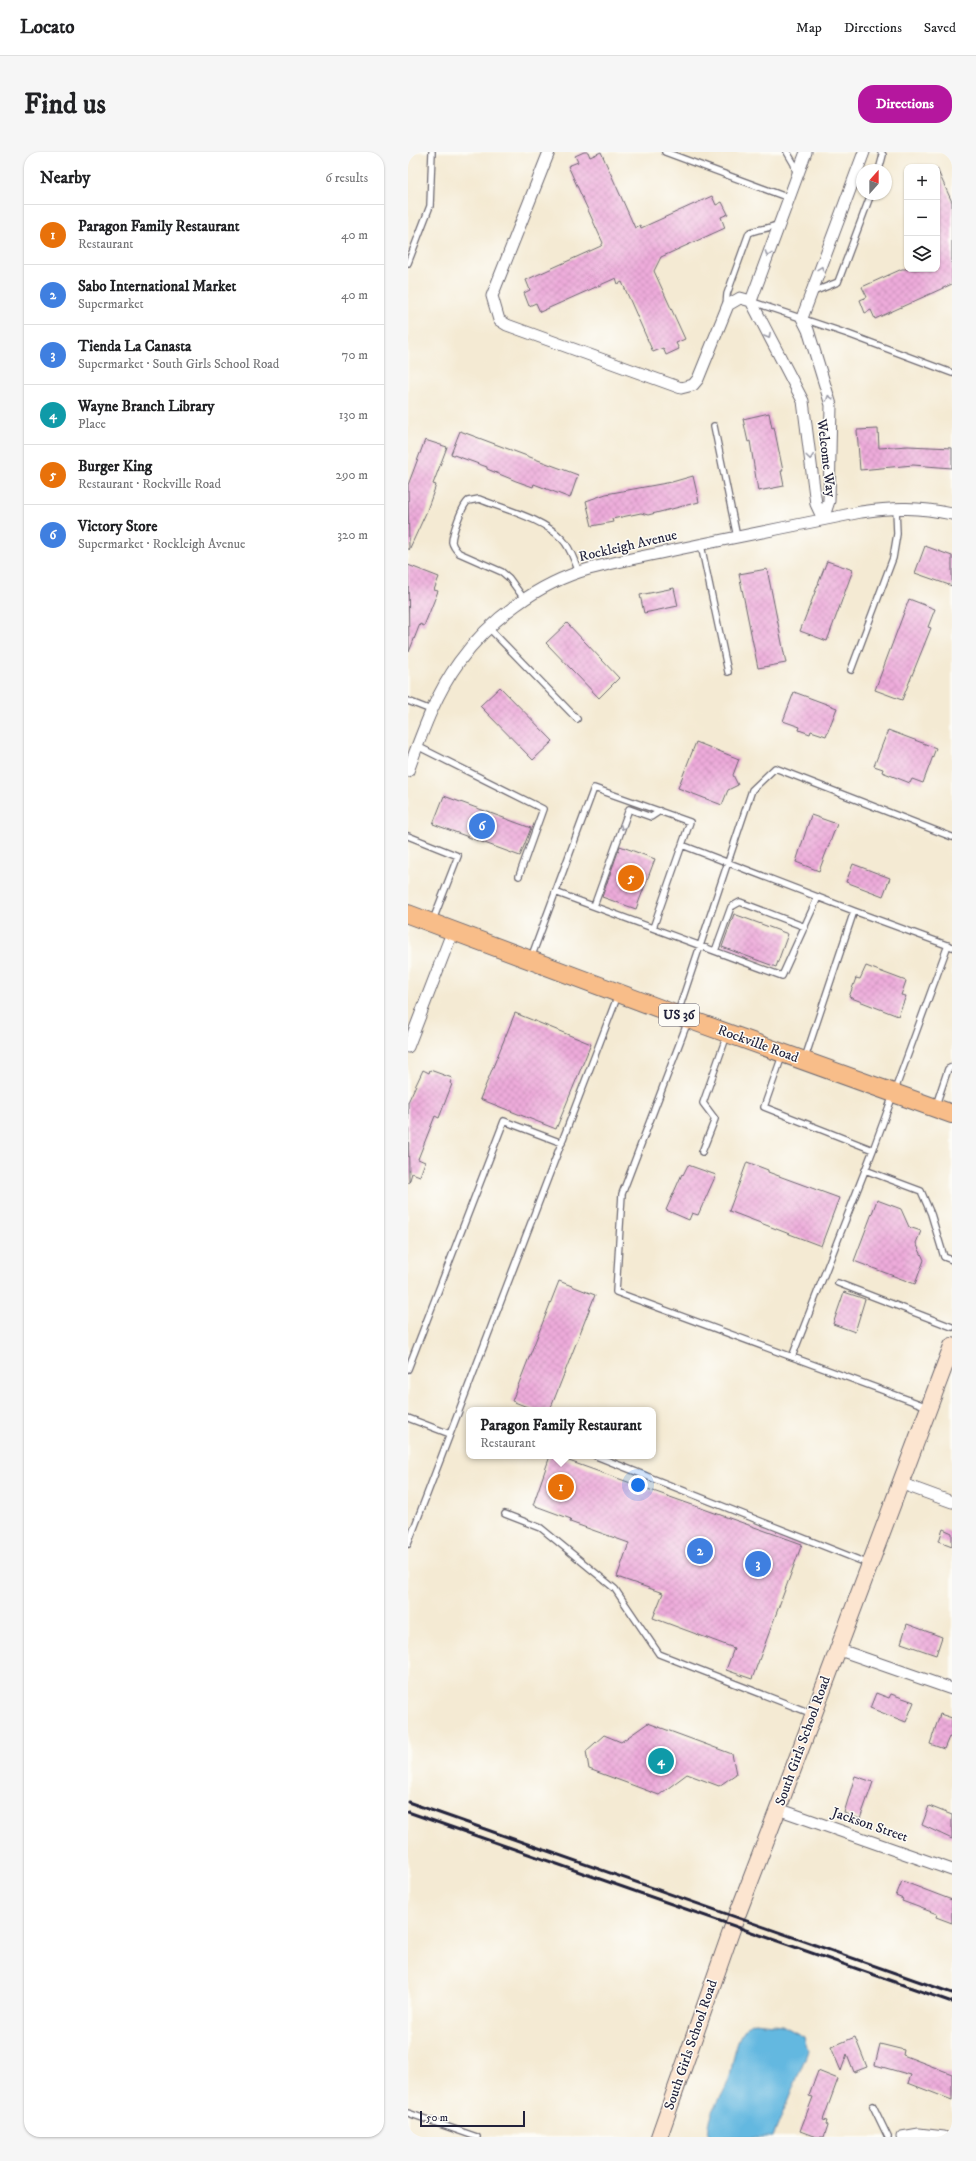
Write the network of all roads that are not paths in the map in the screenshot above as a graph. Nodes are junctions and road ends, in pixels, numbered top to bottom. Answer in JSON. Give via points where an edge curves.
{"nodes":[{"id":1,"x":432,"y":152,"type":"edge"},
{"id":2,"x":548,"y":152,"type":"edge"},
{"id":3,"x":666,"y":152,"type":"edge"},
{"id":4,"x":787,"y":152,"type":"edge"},
{"id":5,"x":806,"y":152,"type":"edge"},
{"id":6,"x":864,"y":152,"type":"edge"},
{"id":7,"x":881,"y":152,"type":"edge"},
{"id":8,"x":881,"y":164,"type":"edge"},
{"id":9,"x":797,"y":176,"type":"junction"},
{"id":10,"x":789,"y":198,"type":"junction"},
{"id":11,"x":869,"y":200,"type":"edge"},
{"id":12,"x":780,"y":223,"type":"junction"},
{"id":13,"x":408,"y":263,"type":"edge"},
{"id":14,"x":812,"y":294,"type":"junction"},
{"id":15,"x":751,"y":301,"type":"junction"},
{"id":16,"x":726,"y":307,"type":"junction"},
{"id":17,"x":802,"y":318,"type":"junction"},
{"id":18,"x":952,"y":373,"type":"edge"},
{"id":19,"x":714,"y":426,"type":"dead end"},
{"id":20,"x":896,"y":507,"type":"junction"},
{"id":21,"x":952,"y":514,"type":"edge"},
{"id":22,"x":823,"y":519,"type":"junction"},
{"id":23,"x":737,"y":537,"type":"junction"},
{"id":24,"x":701,"y":545,"type":"junction"},
{"id":25,"x":579,"y":572,"type":"junction"},
{"id":26,"x":525,"y":600,"type":"junction"},
{"id":27,"x":489,"y":628,"type":"junction"},
{"id":28,"x":850,"y":670,"type":"dead end"},
{"id":29,"x":728,"y":672,"type":"dead end"},
{"id":30,"x":408,"y":701,"type":"edge"},
{"id":31,"x":431,"y":710,"type":"junction"},
{"id":32,"x":577,"y":719,"type":"dead end"},
{"id":33,"x":417,"y":746,"type":"junction"},
{"id":34,"x":408,"y":771,"type":"edge"},
{"id":35,"x":660,"y":811,"type":"junction"},
{"id":36,"x":408,"y":836,"type":"edge"},
{"id":37,"x":952,"y":837,"type":"edge"},
{"id":38,"x":682,"y":845,"type":"junction"},
{"id":39,"x":727,"y":862,"type":"junction"},
{"id":40,"x":518,"y":876,"type":"dead end"},
{"id":41,"x":555,"y":892,"type":"junction"},
{"id":42,"x":818,"y":897,"type":"junction"},
{"id":43,"x":594,"y":906,"type":"junction"},
{"id":44,"x":854,"y":911,"type":"junction"},
{"id":45,"x":408,"y":914,"type":"edge"},
{"id":46,"x":432,"y":923,"type":"junction"},
{"id":47,"x":804,"y":927,"type":"junction"},
{"id":48,"x":653,"y":928,"type":"junction"},
{"id":49,"x":453,"y":930,"type":"junction"},
{"id":50,"x":700,"y":945,"type":"junction"},
{"id":51,"x":950,"y":946,"type":"edge"},
{"id":52,"x":714,"y":951,"type":"junction"},
{"id":53,"x":530,"y":960,"type":"junction"},
{"id":54,"x":619,"y":993,"type":"junction"},
{"id":55,"x":683,"y":1017,"type":"junction"},
{"id":56,"x":727,"y":1033,"type":"junction"},
{"id":57,"x":408,"y":1047,"type":"edge"},
{"id":58,"x":783,"y":1053,"type":"junction"},
{"id":59,"x":804,"y":1060,"type":"junction"},
{"id":60,"x":952,"y":1067,"type":"edge"},
{"id":61,"x":895,"y":1094,"type":"junction"},
{"id":62,"x":935,"y":1108,"type":"junction"},
{"id":63,"x":952,"y":1114,"type":"edge"},
{"id":64,"x":562,"y":1143,"type":"junction"},
{"id":65,"x":873,"y":1150,"type":"junction"},
{"id":66,"x":702,"y":1152,"type":"dead end"},
{"id":67,"x":865,"y":1170,"type":"junction"},
{"id":68,"x":952,"y":1260,"type":"edge"},
{"id":69,"x":838,"y":1283,"type":"dead end"},
{"id":70,"x":952,"y":1327,"type":"edge"},
{"id":71,"x":952,"y":1346,"type":"edge"},
{"id":72,"x":792,"y":1357,"type":"junction"},
{"id":73,"x":408,"y":1369,"type":"edge"},
{"id":74,"x":930,"y":1408,"type":"junction"},
{"id":75,"x":408,"y":1418,"type":"edge"},
{"id":76,"x":450,"y":1434,"type":"junction"},
{"id":77,"x":604,"y":1459,"type":"edge"},
{"id":78,"x":900,"y":1483,"type":"junction"},
{"id":79,"x":952,"y":1502,"type":"edge"},
{"id":80,"x":505,"y":1514,"type":"dead end"},
{"id":81,"x":408,"y":1544,"type":"edge"},
{"id":82,"x":870,"y":1564,"type":"junction"},
{"id":83,"x":837,"y":1649,"type":"junction"},
{"id":84,"x":952,"y":1689,"type":"edge"},
{"id":85,"x":813,"y":1714,"type":"junction"},
{"id":86,"x":778,"y":1809,"type":"junction"},
{"id":87,"x":952,"y":1870,"type":"edge"},
{"id":88,"x":873,"y":2106,"type":"dead end"},
{"id":89,"x":408,"y":2113,"type":"edge"},
{"id":90,"x":477,"y":2137,"type":"edge"},
{"id":91,"x":659,"y":2137,"type":"edge"},
{"id":92,"x":888,"y":2137,"type":"edge"},
{"id":93,"x":902,"y":2137,"type":"edge"},
{"id":94,"x":944,"y":2137,"type":"edge"}],
"edges":[{"from":1,"to":13,"type":"lane","via":[[430,206]]},
{"from":2,"to":16,"type":"street","via":[[492,296],[496,316],[507,325],[677,387],[690,386],[700,375]]},
{"from":3,"to":10,"type":"lane"},
{"from":4,"to":9,"type":"lane"},
{"from":5,"to":9,"type":"street"},
{"from":14,"to":6,"type":"street","one_way":true},
{"from":7,"to":8,"type":"lane","via":[[883,155]]},
{"from":9,"to":10,"type":"street"},
{"from":10,"to":12,"type":"street"},
{"from":11,"to":14,"type":"lane","via":[[838,282]]},
{"from":12,"to":15,"type":"street","one_way":true},
{"from":12,"to":16,"type":"lane","via":[[749,233],[727,294]]},
{"from":14,"to":17,"type":"street"},
{"from":15,"to":16,"type":"street","via":[[740,298],[730,302]]},
{"from":15,"to":17,"type":"lane"},
{"from":15,"to":22,"type":"street","name":"Welcome Way","one_way":true,"via":[[803,401],[816,504]]},
{"from":17,"to":18,"type":"lane"},
{"from":22,"to":17,"type":"street","name":"Welcome Way","one_way":true,"via":[[829,502],[831,405]]},
{"from":19,"to":23,"type":"lane"},
{"from":20,"to":21,"type":"street","name":"Rockleigh Avenue"},
{"from":20,"to":22,"type":"street","name":"Rockleigh Avenue"},
{"from":20,"to":28,"type":"lane","via":[[897,534],[894,553]]},
{"from":22,"to":23,"type":"street","name":"Rockleigh Avenue"},
{"from":23,"to":24,"type":"street","name":"Rockleigh Avenue"},
{"from":24,"to":25,"type":"street","name":"Rockleigh Avenue"},
{"from":24,"to":29,"type":"lane"},
{"from":25,"to":26,"type":"street","name":"Rockleigh Avenue","via":[[559,580]]},
{"from":25,"to":26,"type":"lane","via":[[563,540],[546,526],[479,499],[468,501],[453,536],[455,550],[502,572]]},
{"from":26,"to":27,"type":"street","name":"Rockleigh Avenue"},
{"from":27,"to":31,"type":"street","name":"Rockleigh Avenue","via":[[459,662]]},
{"from":27,"to":32,"type":"lane"},
{"from":30,"to":31,"type":"lane"},
{"from":31,"to":33,"type":"street","name":"Rockleigh Avenue"},
{"from":33,"to":34,"type":"street","name":"Rockleigh Avenue"},
{"from":33,"to":40,"type":"lane","via":[[543,809]]},
{"from":35,"to":38,"type":"lane","via":[[690,822]]},
{"from":35,"to":41,"type":"lane","via":[[594,788]]},
{"from":35,"to":43,"type":"lane","one_way":true,"via":[[652,817],[629,809]]},
{"from":36,"to":46,"type":"lane","via":[[458,856]]},
{"from":37,"to":39,"type":"lane","via":[[775,768],[752,790]]},
{"from":38,"to":39,"type":"lane"},
{"from":38,"to":48,"type":"lane"},
{"from":39,"to":42,"type":"lane"},
{"from":39,"to":50,"type":"lane"},
{"from":41,"to":43,"type":"lane"},
{"from":41,"to":53,"type":"lane"},
{"from":42,"to":44,"type":"lane"},
{"from":42,"to":47,"type":"lane"},
{"from":43,"to":48,"type":"lane"},
{"from":44,"to":51,"type":"lane"},
{"from":44,"to":59,"type":"lane"},
{"from":45,"to":46,"type":"main road","name":"Rockville Road","number":"US 36"},
{"from":46,"to":49,"type":"main road","name":"Rockville Road","number":"US 36"},
{"from":47,"to":52,"type":"lane","via":[[782,976]]},
{"from":47,"to":52,"type":"lane","via":[[740,902],[731,907]]},
{"from":48,"to":50,"type":"lane"},
{"from":49,"to":53,"type":"main road","name":"Rockville Road","number":"US 36"},
{"from":49,"to":57,"type":"street"},
{"from":50,"to":52,"type":"lane"},
{"from":50,"to":55,"type":"lane"},
{"from":51,"to":61,"type":"lane"},
{"from":53,"to":54,"type":"main road","name":"Rockville Road","number":"US 36"},
{"from":54,"to":55,"type":"main road","name":"Rockville Road","number":"US 36"},
{"from":54,"to":64,"type":"lane"},
{"from":55,"to":56,"type":"main road","name":"Rockville Road","number":"US 36"},
{"from":55,"to":72,"type":"lane","via":[[622,1194],[616,1292]]},
{"from":56,"to":58,"type":"main road","name":"Rockville Road","number":"US 36"},
{"from":56,"to":66,"type":"lane","via":[[703,1103],[715,1119]]},
{"from":58,"to":59,"type":"main road","name":"Rockville Road","number":"US 36"},
{"from":58,"to":65,"type":"lane","via":[[764,1107]]},
{"from":59,"to":61,"type":"main road","name":"Rockville Road","number":"US 36"},
{"from":60,"to":62,"type":"lane","via":[[948,1068]]},
{"from":61,"to":62,"type":"main road","name":"Rockville Road","number":"US 36"},
{"from":61,"to":65,"type":"lane"},
{"from":62,"to":63,"type":"main road","name":"Rockville Road","number":"US 36"},
{"from":64,"to":73,"type":"lane","via":[[504,1121]]},
{"from":64,"to":76,"type":"lane"},
{"from":65,"to":67,"type":"lane"},
{"from":67,"to":68,"type":"lane","via":[[920,1191],[931,1214],[944,1257]]},
{"from":67,"to":72,"type":"lane"},
{"from":69,"to":70,"type":"lane"},
{"from":71,"to":74,"type":"main road","name":"South Girls School Road"},
{"from":72,"to":74,"type":"lane"},
{"from":74,"to":78,"type":"main road","name":"South Girls School Road"},
{"from":75,"to":76,"type":"lane"},
{"from":76,"to":81,"type":"lane"},
{"from":77,"to":82,"type":"lane"},
{"from":78,"to":79,"type":"street"},
{"from":78,"to":82,"type":"main road","name":"South Girls School Road"},
{"from":80,"to":85,"type":"lane","via":[[541,1528],[615,1589],[659,1654]]},
{"from":82,"to":83,"type":"main road","name":"South Girls School Road"},
{"from":83,"to":84,"type":"street"},
{"from":83,"to":85,"type":"main road","name":"South Girls School Road"},
{"from":85,"to":86,"type":"main road","name":"South Girls School Road"},
{"from":86,"to":87,"type":"street","name":"Jackson Street"},
{"from":86,"to":91,"type":"main road","name":"South Girls School Road","via":[[732,1926]]},
{"from":88,"to":92,"type":"lane"},
{"from":89,"to":90,"type":"lane"},
{"from":93,"to":94,"type":"street","via":[[919,2134]]}]}
